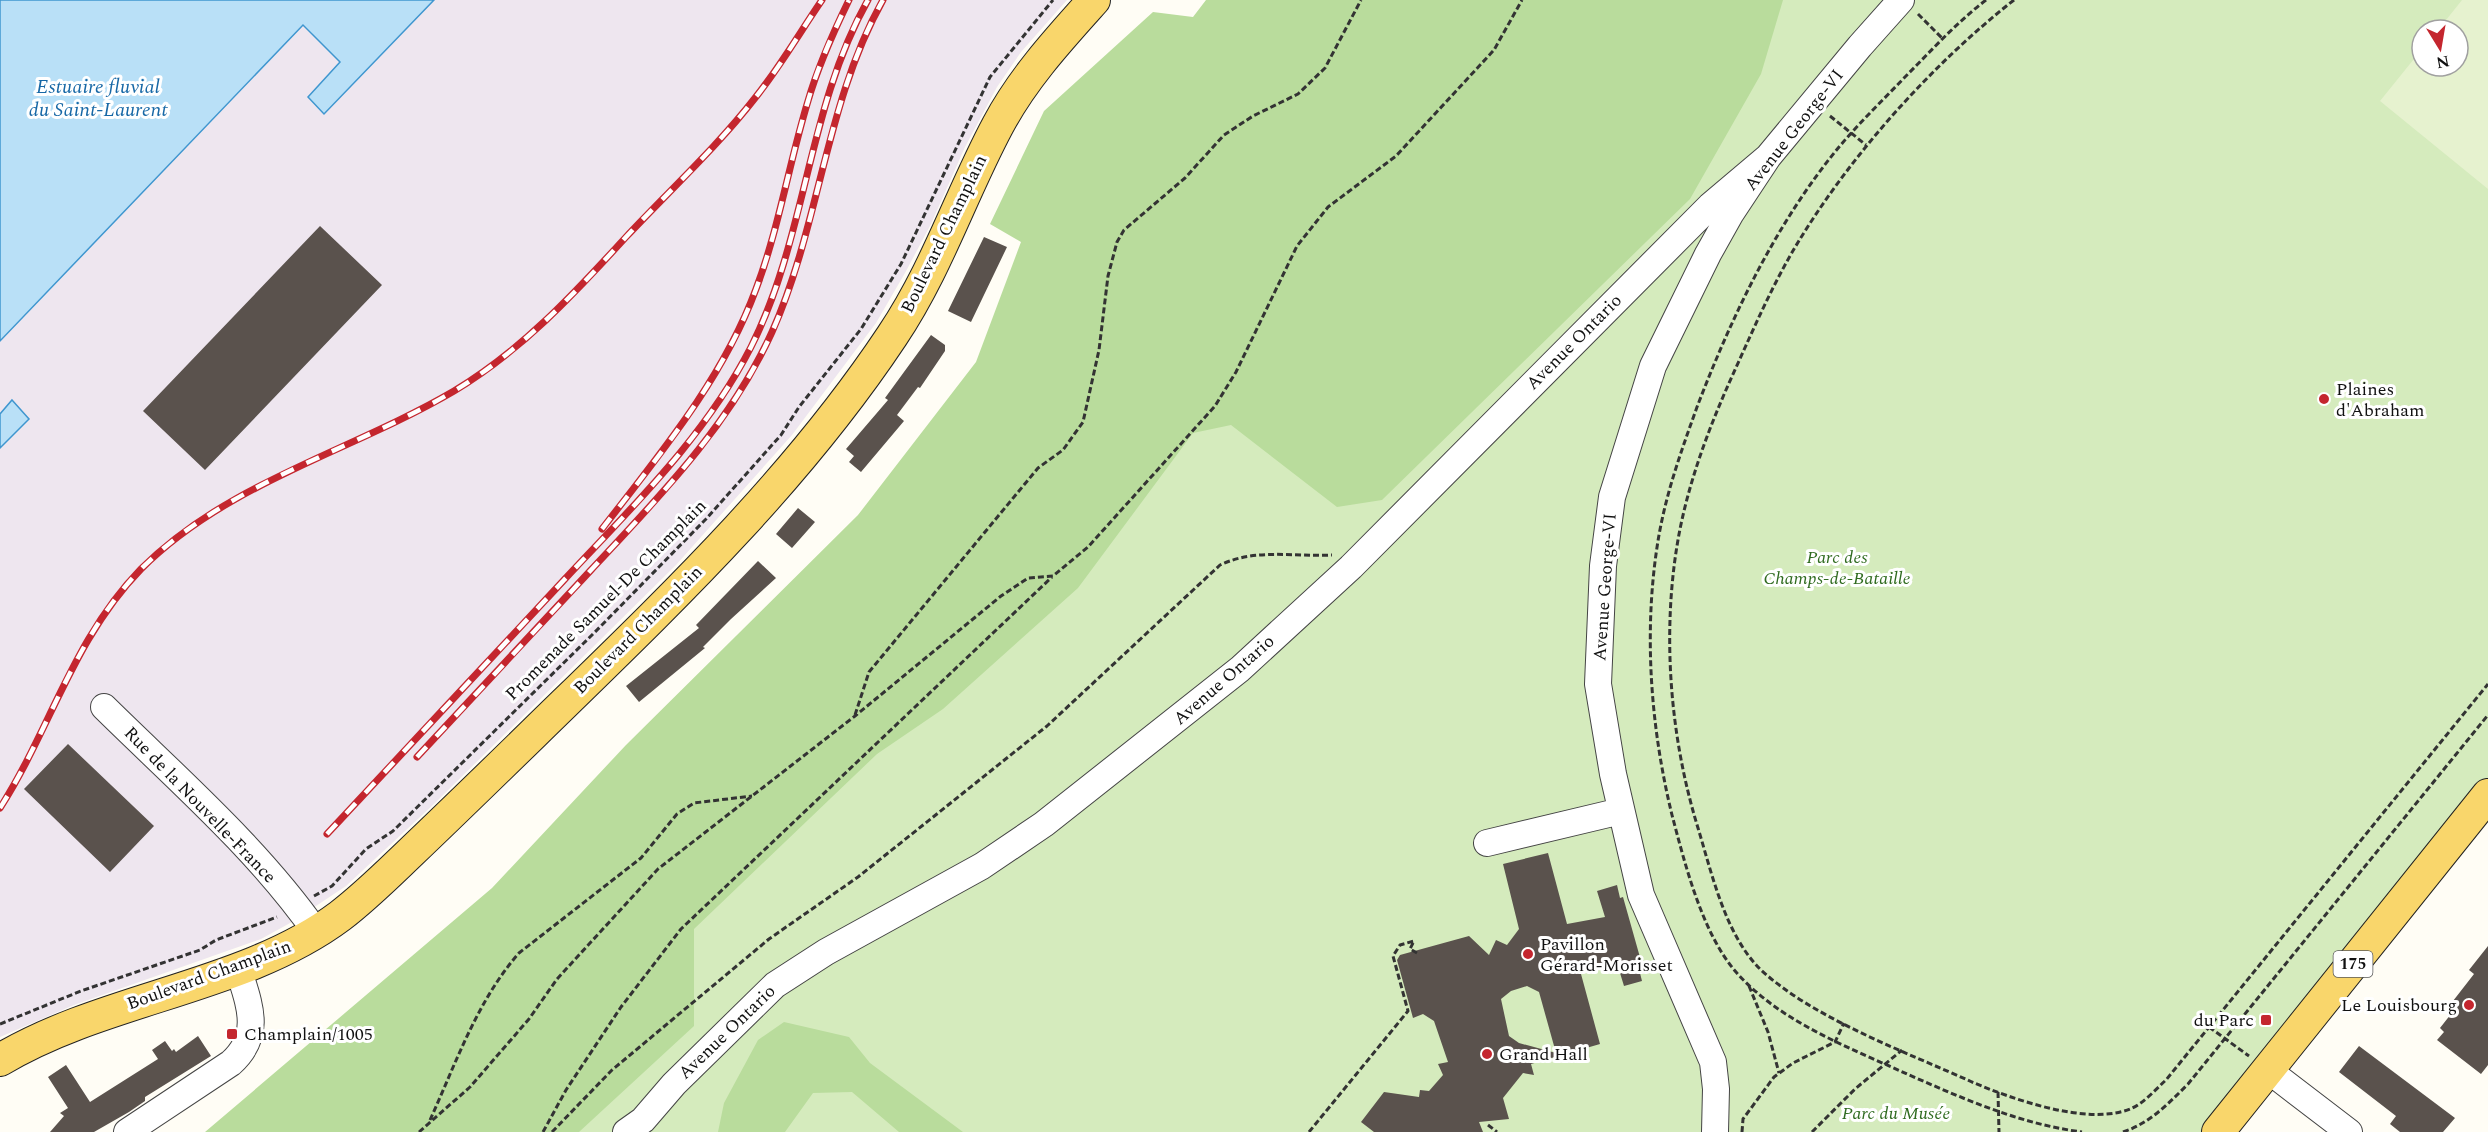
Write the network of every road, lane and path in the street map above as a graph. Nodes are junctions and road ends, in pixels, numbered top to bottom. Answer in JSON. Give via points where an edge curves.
{"nodes":[{"id":1,"x":1053,"y":0,"type":"edge"},
{"id":2,"x":1094,"y":0,"type":"edge"},
{"id":3,"x":1361,"y":0,"type":"edge"},
{"id":4,"x":1522,"y":0,"type":"edge"},
{"id":5,"x":1986,"y":0,"type":"edge"},
{"id":6,"x":2014,"y":0,"type":"edge"},
{"id":7,"x":1909,"y":6,"type":"edge"},
{"id":8,"x":1943,"y":39,"type":"junction"},
{"id":9,"x":1829,"y":116,"type":"dead end"},
{"id":10,"x":1852,"y":134,"type":"junction"},
{"id":11,"x":1866,"y":145,"type":"junction"},
{"id":12,"x":1768,"y":157,"type":"junction"},
{"id":13,"x":1680,"y":236,"type":"junction"},
{"id":14,"x":1708,"y":254,"type":"junction"},
{"id":15,"x":1351,"y":567,"type":"junction"},
{"id":16,"x":1053,"y":576,"type":"junction"},
{"id":17,"x":2488,"y":684,"type":"edge"},
{"id":18,"x":104,"y":707,"type":"dead end"},
{"id":19,"x":2488,"y":715,"type":"edge"},
{"id":20,"x":855,"y":716,"type":"junction"},
{"id":21,"x":2488,"y":795,"type":"edge"},
{"id":22,"x":753,"y":796,"type":"junction"},
{"id":23,"x":1621,"y":811,"type":"junction"},
{"id":24,"x":1487,"y":843,"type":"dead end"},
{"id":25,"x":298,"y":906,"type":"junction"},
{"id":26,"x":316,"y":932,"type":"junction"},
{"id":27,"x":1417,"y":953,"type":"dead end"},
{"id":28,"x":238,"y":968,"type":"junction"},
{"id":29,"x":1748,"y":984,"type":"junction"},
{"id":30,"x":1844,"y":1023,"type":"junction"},
{"id":31,"x":0,"y":1024,"type":"edge"},
{"id":32,"x":2209,"y":1027,"type":"junction"},
{"id":33,"x":2225,"y":1038,"type":"junction"},
{"id":34,"x":1835,"y":1042,"type":"junction"},
{"id":35,"x":1902,"y":1050,"type":"junction"},
{"id":36,"x":0,"y":1060,"type":"edge"},
{"id":37,"x":1885,"y":1064,"type":"junction"},
{"id":38,"x":2268,"y":1070,"type":"junction"},
{"id":39,"x":1779,"y":1073,"type":"junction"},
{"id":40,"x":1998,"y":1092,"type":"junction"},
{"id":41,"x":1998,"y":1112,"type":"junction"},
{"id":42,"x":429,"y":1123,"type":"junction"},
{"id":43,"x":1488,"y":1125,"type":"dead end"},
{"id":44,"x":636,"y":1128,"type":"edge"},
{"id":45,"x":2137,"y":1130,"type":"edge"},
{"id":46,"x":127,"y":1132,"type":"edge"},
{"id":47,"x":419,"y":1132,"type":"edge"},
{"id":48,"x":543,"y":1132,"type":"edge"},
{"id":49,"x":552,"y":1132,"type":"edge"},
{"id":50,"x":1309,"y":1132,"type":"edge"},
{"id":51,"x":1497,"y":1132,"type":"edge"},
{"id":52,"x":1715,"y":1132,"type":"edge"},
{"id":53,"x":1742,"y":1132,"type":"edge"},
{"id":54,"x":1812,"y":1132,"type":"edge"},
{"id":55,"x":1999,"y":1132,"type":"edge"},
{"id":56,"x":2082,"y":1132,"type":"edge"},
{"id":57,"x":2123,"y":1132,"type":"edge"},
{"id":58,"x":2218,"y":1132,"type":"edge"},
{"id":59,"x":2349,"y":1132,"type":"edge"}],
"edges":[{"from":1,"to":25,"type":"path","name":"Promenade Samuel-De Champlain","via":[[990,77],[920,226],[861,329],[774,444],[706,519],[410,815],[358,855],[332,886]]},
{"from":2,"to":26,"type":"main road","name":"Boulevard Champlain","via":[[1015,96],[923,285],[892,335],[809,447],[718,549],[591,677],[363,898]]},
{"from":3,"to":20,"type":"path","via":[[1325,68],[1298,94],[1224,135],[1185,178],[1124,230],[1108,276],[1099,350],[1083,422],[1063,450],[1038,468],[869,672]]},
{"from":4,"to":16,"type":"path","via":[[1494,50],[1396,156],[1328,207],[1298,246],[1215,406],[1088,547]]},
{"from":5,"to":8,"type":"path"},
{"from":6,"to":11,"type":"path","via":[[1963,44]]},
{"from":7,"to":8,"type":"path"},
{"from":7,"to":12,"type":"street","name":"Avenue George-VI","via":[[1853,54]]},
{"from":8,"to":10,"type":"path"},
{"from":9,"to":10,"type":"path"},
{"from":10,"to":11,"type":"path"},
{"from":10,"to":29,"type":"path","via":[[1770,246],[1732,324],[1675,466],[1659,535],[1651,663],[1666,791],[1698,903],[1734,969]]},
{"from":11,"to":30,"type":"path","via":[[1794,249],[1724,393],[1690,483],[1681,523],[1671,646],[1673,702],[1682,768],[1726,912],[1743,949],[1761,969],[1806,1003]]},
{"from":12,"to":13,"type":"street","name":"Avenue Ontario"},
{"from":12,"to":14,"type":"street","name":"Avenue George-VI"},
{"from":13,"to":14,"type":"street"},
{"from":13,"to":15,"type":"street","name":"Avenue Ontario"},
{"from":14,"to":23,"type":"street","name":"Avenue George-VI","via":[[1653,366],[1612,497],[1600,604],[1598,684]]},
{"from":15,"to":44,"type":"street","name":"Avenue Ontario","via":[[1232,676],[1044,824],[982,866],[826,952],[775,985],[674,1084]]},
{"from":15,"to":49,"type":"path","via":[[1334,555],[1255,553],[1220,565],[1047,726],[858,877],[761,946],[612,1070]]},
{"from":16,"to":20,"type":"path","via":[[1028,578],[1001,596]]},
{"from":16,"to":48,"type":"path","via":[[681,929],[621,1007]]},
{"from":17,"to":32,"type":"path"},
{"from":18,"to":25,"type":"street","name":"Rue de la Nouvelle-France","via":[[225,825]]},
{"from":19,"to":33,"type":"path"},
{"from":20,"to":22,"type":"path"},
{"from":21,"to":38,"type":"main road","number":"175"},
{"from":22,"to":42,"type":"path","via":[[658,869],[557,979],[529,1019],[470,1087]]},
{"from":22,"to":42,"type":"path","via":[[694,804],[677,814],[641,858],[519,953],[502,972],[477,1015]]},
{"from":23,"to":24,"type":"street"},
{"from":23,"to":52,"type":"street","name":"Avenue George-VI","via":[[1641,895],[1713,1062]]},
{"from":25,"to":26,"type":"street","name":"Rue de la Nouvelle-France"},
{"from":25,"to":31,"type":"path","name":"Promenade Samuel-De Champlain","via":[[200,950]]},
{"from":26,"to":28,"type":"main road","name":"Boulevard Champlain","via":[[293,946]]},
{"from":27,"to":50,"type":"path","via":[[1410,949],[1414,941],[1400,945],[1393,956],[1408,1011]]},
{"from":28,"to":36,"type":"main road","name":"Boulevard Champlain","via":[[81,1022]]},
{"from":28,"to":46,"type":"street","via":[[252,1018],[242,1053]]},
{"from":29,"to":34,"type":"path","via":[[1796,1020]]},
{"from":29,"to":39,"type":"path","via":[[1768,1032]]},
{"from":30,"to":34,"type":"path"},
{"from":30,"to":35,"type":"path"},
{"from":32,"to":33,"type":"path"},
{"from":32,"to":40,"type":"path","via":[[2166,1080],[2133,1108],[2116,1113],[2076,1111],[2022,1101]]},
{"from":33,"to":38,"type":"path"},
{"from":33,"to":45,"type":"path","via":[[2166,1106]]},
{"from":34,"to":37,"type":"path"},
{"from":34,"to":39,"type":"path"},
{"from":35,"to":37,"type":"path"},
{"from":35,"to":40,"type":"path"},
{"from":37,"to":41,"type":"path"},
{"from":37,"to":54,"type":"path"},
{"from":38,"to":58,"type":"main road","number":"175"},
{"from":38,"to":59,"type":"street"},
{"from":39,"to":53,"type":"path","via":[[1743,1119]]},
{"from":40,"to":41,"type":"path"},
{"from":41,"to":55,"type":"path"},
{"from":41,"to":56,"type":"path","via":[[2017,1120]]},
{"from":42,"to":47,"type":"path"},
{"from":43,"to":51,"type":"path"},
{"from":45,"to":57,"type":"path"}]}
